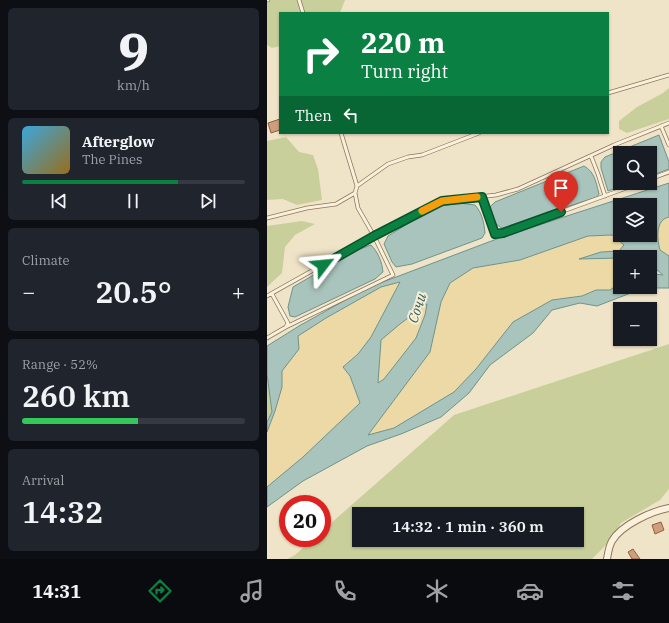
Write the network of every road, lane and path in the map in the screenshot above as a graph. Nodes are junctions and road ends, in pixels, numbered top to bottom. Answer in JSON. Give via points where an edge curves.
{"nodes":[{"id":1,"x":299,"y":0,"type":"edge"},
{"id":2,"x":303,"y":12,"type":"edge"},
{"id":3,"x":669,"y":75,"type":"edge"},
{"id":4,"x":609,"y":93,"type":"edge"},
{"id":5,"x":669,"y":123,"type":"edge"},
{"id":6,"x":661,"y":126,"type":"junction"},
{"id":7,"x":341,"y":134,"type":"edge"},
{"id":8,"x":476,"y":134,"type":"edge"},
{"id":9,"x":669,"y":145,"type":"edge"},
{"id":10,"x":591,"y":156,"type":"junction"},
{"id":11,"x":669,"y":172,"type":"edge"},
{"id":12,"x":657,"y":176,"type":"edge"},
{"id":13,"x":357,"y":186,"type":"junction"},
{"id":14,"x":621,"y":190,"type":"edge"},
{"id":15,"x":355,"y":193,"type":"junction"},
{"id":16,"x":605,"y":196,"type":"junction"},
{"id":17,"x":482,"y":197,"type":"junction"},
{"id":18,"x":267,"y":218,"type":"edge"},
{"id":19,"x":374,"y":236,"type":"junction"},
{"id":20,"x":272,"y":294,"type":"junction"},
{"id":21,"x":267,"y":296,"type":"edge"},
{"id":22,"x":286,"y":327,"type":"junction"},
{"id":23,"x":267,"y":338,"type":"edge"},
{"id":24,"x":669,"y":508,"type":"edge"},
{"id":25,"x":607,"y":559,"type":"edge"}],
"edges":[{"from":1,"to":2,"type":"lane"},
{"from":3,"to":4,"type":"lane"},
{"from":5,"to":6,"type":"lane"},
{"from":6,"to":9,"type":"lane"},
{"from":6,"to":10,"type":"lane"},
{"from":7,"to":13,"type":"lane"},
{"from":8,"to":13,"type":"lane","via":[[422,155],[388,164]]},
{"from":10,"to":16,"type":"lane"},
{"from":10,"to":17,"type":"lane","via":[[518,189]]},
{"from":11,"to":12,"type":"lane"},
{"from":13,"to":15,"type":"lane"},
{"from":14,"to":16,"type":"lane"},
{"from":15,"to":18,"type":"lane","via":[[337,204]]},
{"from":15,"to":19,"type":"lane","via":[[358,208]]},
{"from":16,"to":17,"type":"lane","via":[[495,234]]},
{"from":17,"to":19,"type":"lane","via":[[442,201]]},
{"from":19,"to":20,"type":"lane"},
{"from":19,"to":22,"type":"lane","via":[[393,275]]},
{"from":20,"to":21,"type":"lane"},
{"from":20,"to":22,"type":"lane","via":[[288,323]]},
{"from":22,"to":23,"type":"lane"},
{"from":24,"to":25,"type":"street","via":[[655,511],[622,530],[613,540]]}]}
